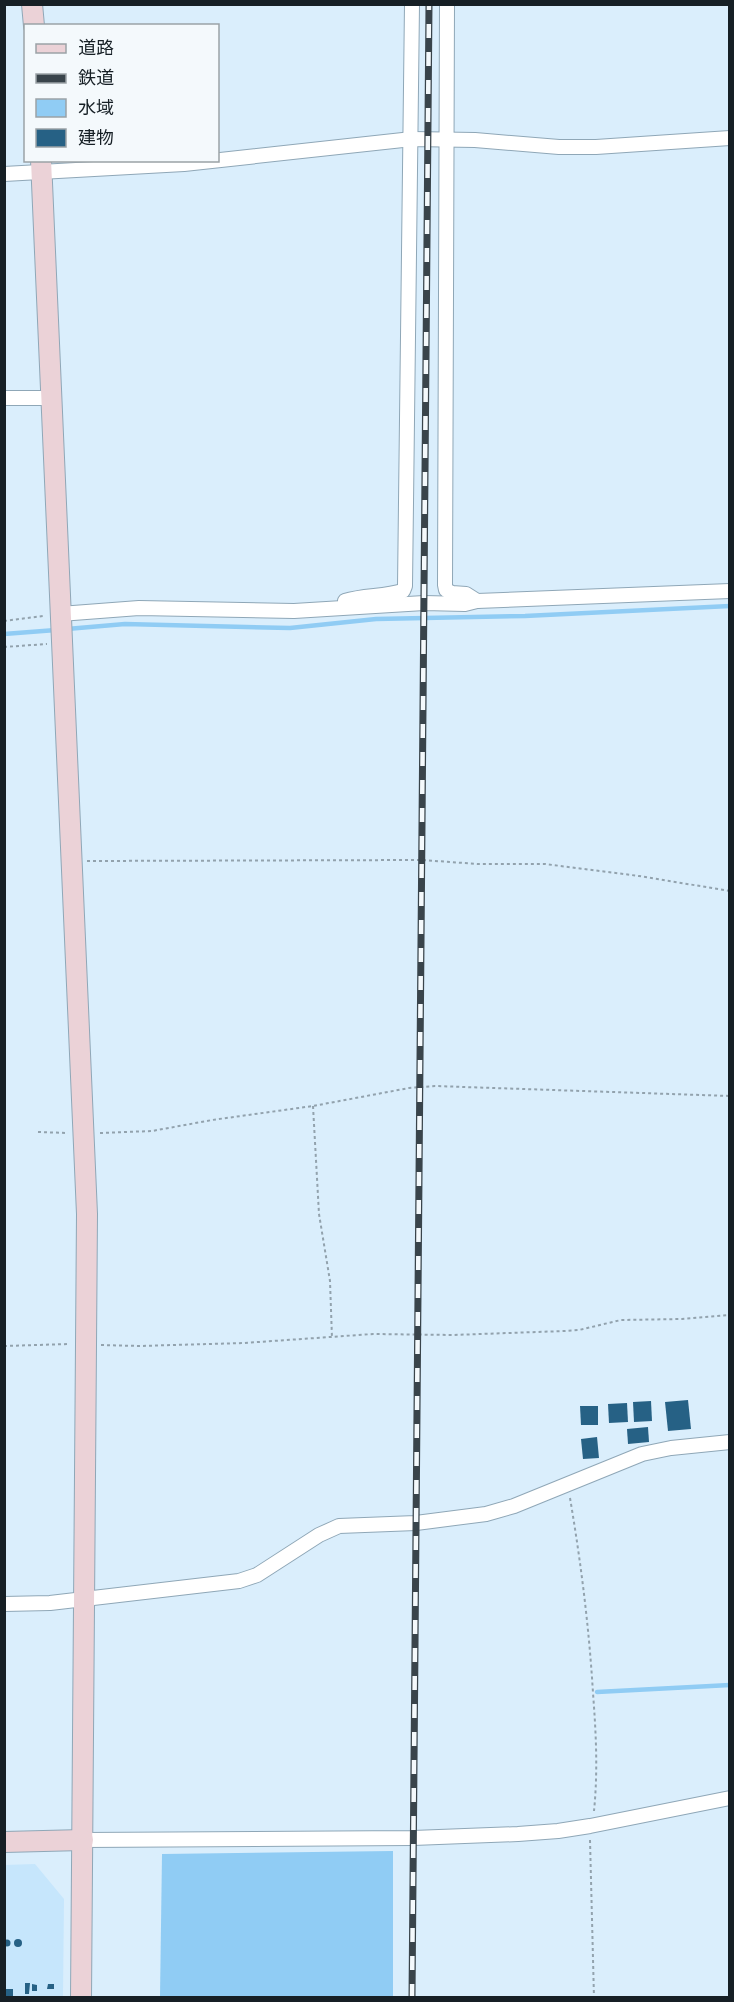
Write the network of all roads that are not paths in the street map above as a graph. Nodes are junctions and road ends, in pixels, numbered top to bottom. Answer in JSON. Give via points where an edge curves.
{"nodes":[{"id":1,"x":32,"y":4,"type":"edge"},
{"id":2,"x":412,"y":4,"type":"edge"},
{"id":3,"x":447,"y":4,"type":"edge"},
{"id":4,"x":34,"y":24,"type":"edge"},
{"id":5,"x":729,"y":138,"type":"edge"},
{"id":6,"x":412,"y":139,"type":"junction"},
{"id":7,"x":446,"y":139,"type":"junction"},
{"id":8,"x":219,"y":160,"type":"edge"},
{"id":9,"x":202,"y":162,"type":"edge"},
{"id":10,"x":41,"y":166,"type":"edge"},
{"id":11,"x":4,"y":174,"type":"edge"},
{"id":12,"x":4,"y":398,"type":"edge"},
{"id":13,"x":51,"y":398,"type":"junction"},
{"id":14,"x":729,"y":591,"type":"edge"},
{"id":15,"x":477,"y":601,"type":"junction"},
{"id":16,"x":323,"y":609,"type":"junction"},
{"id":17,"x":61,"y":615,"type":"junction"},
{"id":18,"x":729,"y":1442,"type":"edge"},
{"id":19,"x":85,"y":1599,"type":"junction"},
{"id":20,"x":4,"y":1604,"type":"edge"},
{"id":21,"x":729,"y":1798,"type":"edge"},
{"id":22,"x":83,"y":1840,"type":"junction"},
{"id":23,"x":4,"y":1842,"type":"edge"},
{"id":24,"x":81,"y":1998,"type":"edge"}],
"edges":[{"from":1,"to":4,"type":"street"},
{"from":2,"to":6,"type":"street"},
{"from":3,"to":7,"type":"street"},
{"from":5,"to":7,"type":"street","via":[[559,147]]},
{"from":6,"to":7,"type":"street"},
{"from":6,"to":8,"type":"street"},
{"from":6,"to":16,"type":"street","via":[[405,586],[396,593],[356,598]]},
{"from":7,"to":15,"type":"street","via":[[445,585],[446,590]]},
{"from":9,"to":10,"type":"street"},
{"from":10,"to":11,"type":"street"},
{"from":10,"to":13,"type":"street"},
{"from":12,"to":13,"type":"street"},
{"from":13,"to":17,"type":"street"},
{"from":14,"to":15,"type":"street"},
{"from":15,"to":16,"type":"street"},
{"from":16,"to":17,"type":"street","via":[[139,608]]},
{"from":17,"to":19,"type":"street","via":[[88,1225]]},
{"from":18,"to":19,"type":"street","via":[[642,1454],[486,1514],[416,1523],[339,1526],[257,1575],[239,1581]]},
{"from":19,"to":20,"type":"street"},
{"from":19,"to":22,"type":"street"},
{"from":21,"to":22,"type":"street","via":[[558,1832],[413,1838]]},
{"from":22,"to":23,"type":"street"},
{"from":22,"to":24,"type":"street"}]}
